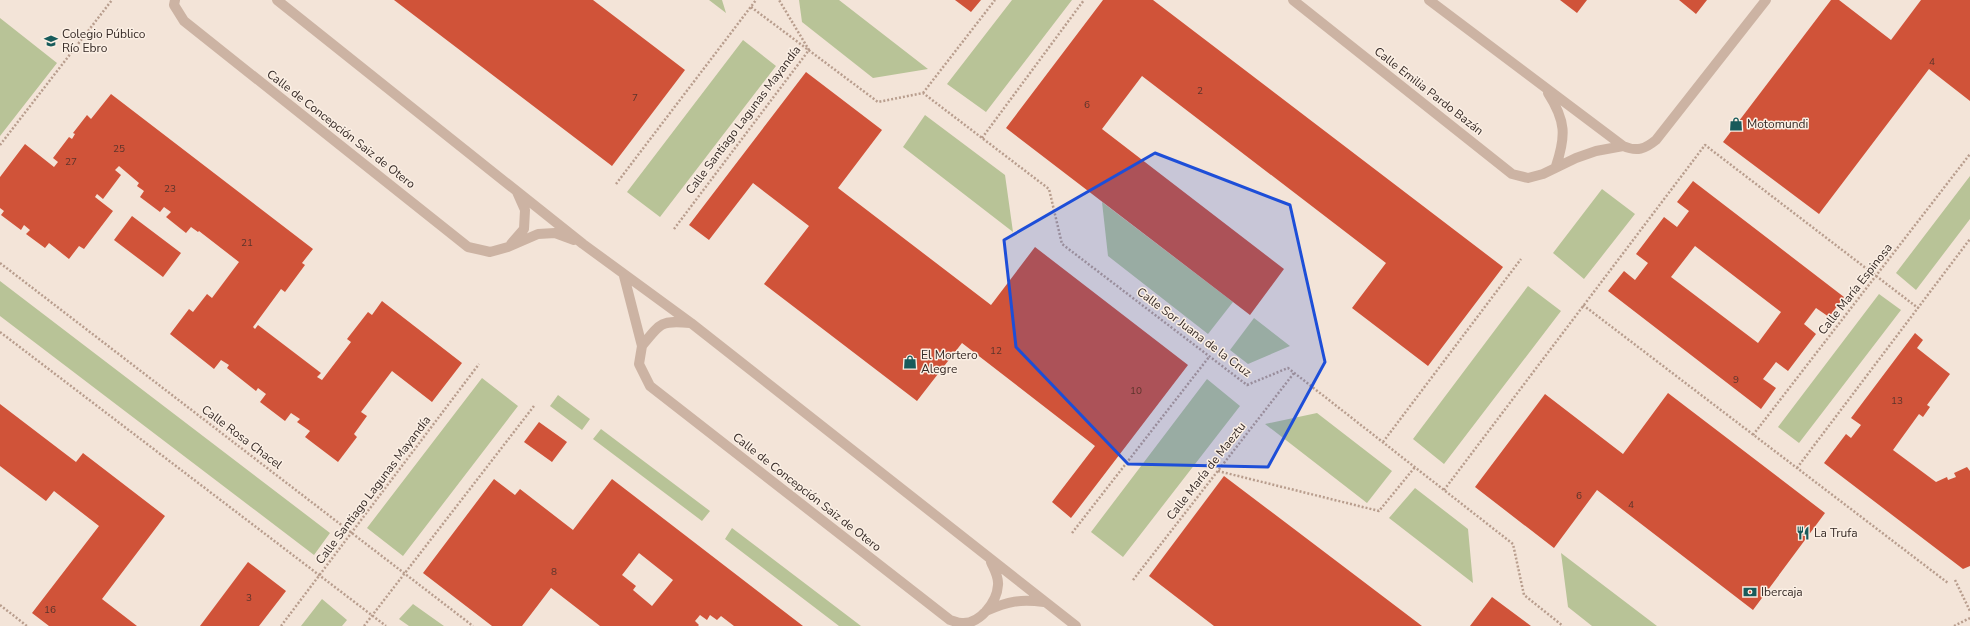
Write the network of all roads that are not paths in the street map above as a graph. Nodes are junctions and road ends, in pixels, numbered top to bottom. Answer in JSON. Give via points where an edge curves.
{"nodes":[{"id":1,"x":175,"y":0,"type":"edge"},
{"id":2,"x":277,"y":0,"type":"edge"},
{"id":3,"x":1293,"y":0,"type":"edge"},
{"id":4,"x":1429,"y":0,"type":"edge"},
{"id":5,"x":1766,"y":0,"type":"edge"},
{"id":6,"x":1543,"y":86,"type":"junction"},
{"id":7,"x":1623,"y":146,"type":"junction"},
{"id":8,"x":1556,"y":166,"type":"junction"},
{"id":9,"x":516,"y":190,"type":"junction"},
{"id":10,"x":583,"y":244,"type":"junction"},
{"id":11,"x":508,"y":247,"type":"junction"},
{"id":12,"x":624,"y":276,"type":"junction"},
{"id":13,"x":691,"y":324,"type":"junction"},
{"id":14,"x":642,"y":346,"type":"junction"},
{"id":15,"x":990,"y":560,"type":"junction"},
{"id":16,"x":1044,"y":602,"type":"junction"},
{"id":17,"x":986,"y":611,"type":"junction"},
{"id":18,"x":1076,"y":626,"type":"edge"}],
"edges":[{"from":1,"to":11,"type":"street","name":"Calle de Concepción Saiz de Otero","via":[[174,5],[184,21],[468,247],[490,252]]},
{"from":2,"to":9,"type":"street","name":"Calle de Concepción Saiz de Otero"},
{"from":3,"to":8,"type":"street","name":"Calle Emilia Pardo Bazán","via":[[1512,174],[1528,178],[1543,174]]},
{"from":4,"to":6,"type":"street","name":"Calle Emilia Pardo Bazán"},
{"from":5,"to":7,"type":"street","name":"Calle Emilia Pardo Bazán","via":[[1656,140],[1646,148],[1634,150]]},
{"from":6,"to":7,"type":"street","name":"Calle Emilia Pardo Bazán"},
{"from":6,"to":8,"type":"street","name":"Calle Emilia Pardo Bazán","via":[[1555,104],[1563,126],[1563,143]]},
{"from":7,"to":8,"type":"street","name":"Calle Emilia Pardo Bazán","via":[[1596,151]]},
{"from":9,"to":10,"type":"street","name":"Calle de Concepción Saiz de Otero"},
{"from":9,"to":11,"type":"street","name":"Calle de Concepción Saiz de Otero","via":[[525,210],[524,229]]},
{"from":10,"to":11,"type":"street","name":"Calle de Concepción Saiz de Otero","via":[[555,233],[538,234]]},
{"from":10,"to":12,"type":"street","name":"Calle de Concepción Saiz de Otero"},
{"from":12,"to":13,"type":"street","name":"Calle de Concepción Saiz de Otero"},
{"from":12,"to":14,"type":"street","name":"Calle de Concepción Saiz de Otero"},
{"from":13,"to":14,"type":"street","name":"Calle de Concepción Saiz de Otero","via":[[671,321],[662,325]]},
{"from":13,"to":15,"type":"street","name":"Calle de Concepción Saiz de Otero"},
{"from":14,"to":17,"type":"street","name":"Calle de Concepción Saiz de Otero","via":[[639,364],[650,386],[950,620],[962,623],[974,621]]},
{"from":15,"to":16,"type":"street","name":"Calle de Concepción Saiz de Otero"},
{"from":15,"to":17,"type":"street","name":"Calle de Concepción Saiz de Otero","via":[[998,586]]},
{"from":16,"to":17,"type":"street","name":"Calle de Concepción Saiz de Otero","via":[[1016,600]]},
{"from":16,"to":18,"type":"street","name":"Calle de Concepción Saiz de Otero"}]}
